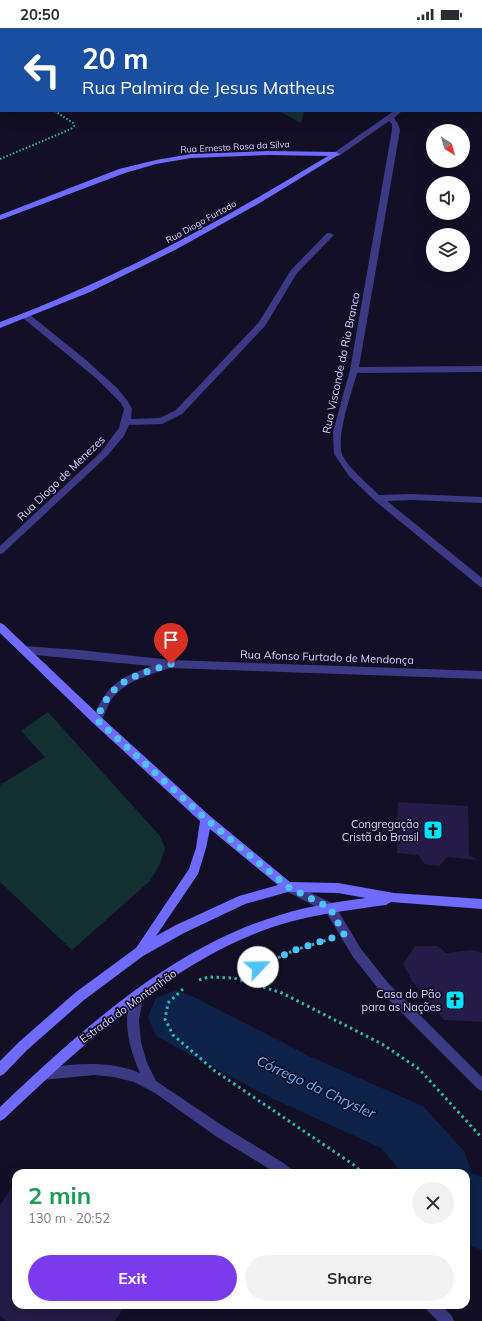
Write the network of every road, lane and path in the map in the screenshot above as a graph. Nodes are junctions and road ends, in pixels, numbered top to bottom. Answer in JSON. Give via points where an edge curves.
{"nodes":[{"id":1,"x":57,"y":112,"type":"edge"},
{"id":2,"x":397,"y":112,"type":"edge"},
{"id":3,"x":389,"y":117,"type":"junction"},
{"id":4,"x":336,"y":154,"type":"junction"},
{"id":5,"x":0,"y":159,"type":"edge"},
{"id":6,"x":0,"y":218,"type":"edge"},
{"id":7,"x":330,"y":235,"type":"dead end"},
{"id":8,"x":26,"y":316,"type":"junction"},
{"id":9,"x":0,"y":325,"type":"edge"},
{"id":10,"x":482,"y":369,"type":"edge"},
{"id":11,"x":354,"y":370,"type":"junction"},
{"id":12,"x":127,"y":422,"type":"junction"},
{"id":13,"x":377,"y":498,"type":"junction"},
{"id":14,"x":482,"y":500,"type":"edge"},
{"id":15,"x":0,"y":551,"type":"edge"},
{"id":16,"x":482,"y":583,"type":"edge"},
{"id":17,"x":0,"y":627,"type":"edge"},
{"id":18,"x":24,"y":650,"type":"junction"},
{"id":19,"x":171,"y":664,"type":"junction"},
{"id":20,"x":482,"y":675,"type":"edge"},
{"id":21,"x":97,"y":720,"type":"junction"},
{"id":22,"x":206,"y":819,"type":"junction"},
{"id":23,"x":288,"y":887,"type":"junction"},
{"id":24,"x":394,"y":898,"type":"junction"},
{"id":25,"x":482,"y":904,"type":"edge"},
{"id":26,"x":330,"y":908,"type":"junction"},
{"id":27,"x":344,"y":934,"type":"junction"},
{"id":28,"x":139,"y":952,"type":"junction"},
{"id":29,"x":195,"y":981,"type":"dead end"},
{"id":30,"x":246,"y":982,"type":"junction"},
{"id":31,"x":190,"y":985,"type":"dead end"},
{"id":32,"x":137,"y":997,"type":"junction"},
{"id":33,"x":0,"y":1070,"type":"edge"},
{"id":34,"x":43,"y":1074,"type":"junction"},
{"id":35,"x":152,"y":1085,"type":"junction"},
{"id":36,"x":482,"y":1085,"type":"edge"},
{"id":37,"x":0,"y":1115,"type":"edge"},
{"id":38,"x":482,"y":1138,"type":"edge"},
{"id":39,"x":282,"y":1169,"type":"edge"},
{"id":40,"x":359,"y":1169,"type":"edge"},
{"id":41,"x":436,"y":1309,"type":"edge"},
{"id":42,"x":447,"y":1321,"type":"edge"}],
"edges":[{"from":1,"to":5,"type":"path","via":[[69,118],[74,126]]},
{"from":2,"to":3,"type":"street","name":"Rua Diogo Furtado"},
{"from":3,"to":4,"type":"street","name":"Rua Diogo Furtado"},
{"from":3,"to":11,"type":"street","name":"Rua Visconde do Rio Branco","via":[[396,130]]},
{"from":4,"to":6,"type":"street","name":"Rua Ernesto Rosa da Silva","via":[[191,156],[156,162],[122,171]]},
{"from":4,"to":8,"type":"street","name":"Rua Diogo Furtado","via":[[171,250],[110,280]]},
{"from":7,"to":12,"type":"street","via":[[294,272],[262,324],[179,412],[162,421]]},
{"from":8,"to":9,"type":"street","name":"Rua Diogo Furtado"},
{"from":8,"to":12,"type":"street","via":[[120,397],[128,407]]},
{"from":10,"to":11,"type":"street"},
{"from":11,"to":13,"type":"street","name":"Rua Visconde do Rio Branco","via":[[337,432],[338,454],[352,474]]},
{"from":12,"to":15,"type":"street","name":"Rua Diogo de Menezes","via":[[119,437],[104,454]]},
{"from":13,"to":14,"type":"street"},
{"from":13,"to":16,"type":"street","name":"Rua Visconde do Rio Branco"},
{"from":17,"to":18,"type":"street"},
{"from":18,"to":19,"type":"street","name":"Rua Afonso Furtado de Mendonça"},
{"from":18,"to":21,"type":"street"},
{"from":19,"to":20,"type":"street","name":"Rua Afonso Furtado de Mendonça"},
{"from":19,"to":21,"type":"street","name":"Rua Afonso Furtado de Mendonça","via":[[133,677],[116,687],[102,704]]},
{"from":21,"to":22,"type":"street"},
{"from":22,"to":23,"type":"street"},
{"from":22,"to":28,"type":"street","via":[[194,871]]},
{"from":23,"to":24,"type":"street","via":[[338,888]]},
{"from":23,"to":26,"type":"street"},
{"from":23,"to":28,"type":"street","via":[[243,900],[180,929]]},
{"from":24,"to":25,"type":"street"},
{"from":24,"to":26,"type":"street","name":"Estrada do Montanhão"},
{"from":26,"to":27,"type":"street"},
{"from":26,"to":32,"type":"street","name":"Estrada do Montanhão","via":[[266,925],[233,939],[184,965]]},
{"from":27,"to":30,"type":"path","via":[[295,950],[258,967]]},
{"from":27,"to":36,"type":"street","via":[[385,988]]},
{"from":28,"to":33,"type":"street","via":[[80,996],[23,1046]]},
{"from":29,"to":30,"type":"path","via":[[209,977],[234,978]]},
{"from":30,"to":38,"type":"path","via":[[282,993],[382,1044],[419,1069]]},
{"from":31,"to":40,"type":"path","via":[[168,1003],[165,1019],[173,1035],[215,1071]]},
{"from":32,"to":34,"type":"street","name":"Estrada do Montanhão","via":[[73,1046]]},
{"from":32,"to":35,"type":"street","via":[[133,1013],[135,1042],[138,1057]]},
{"from":34,"to":35,"type":"street","via":[[73,1070],[109,1070],[136,1077]]},
{"from":34,"to":37,"type":"street","name":"Estrada do Montanhão"},
{"from":35,"to":39,"type":"street"},
{"from":41,"to":42,"type":"street"}]}
